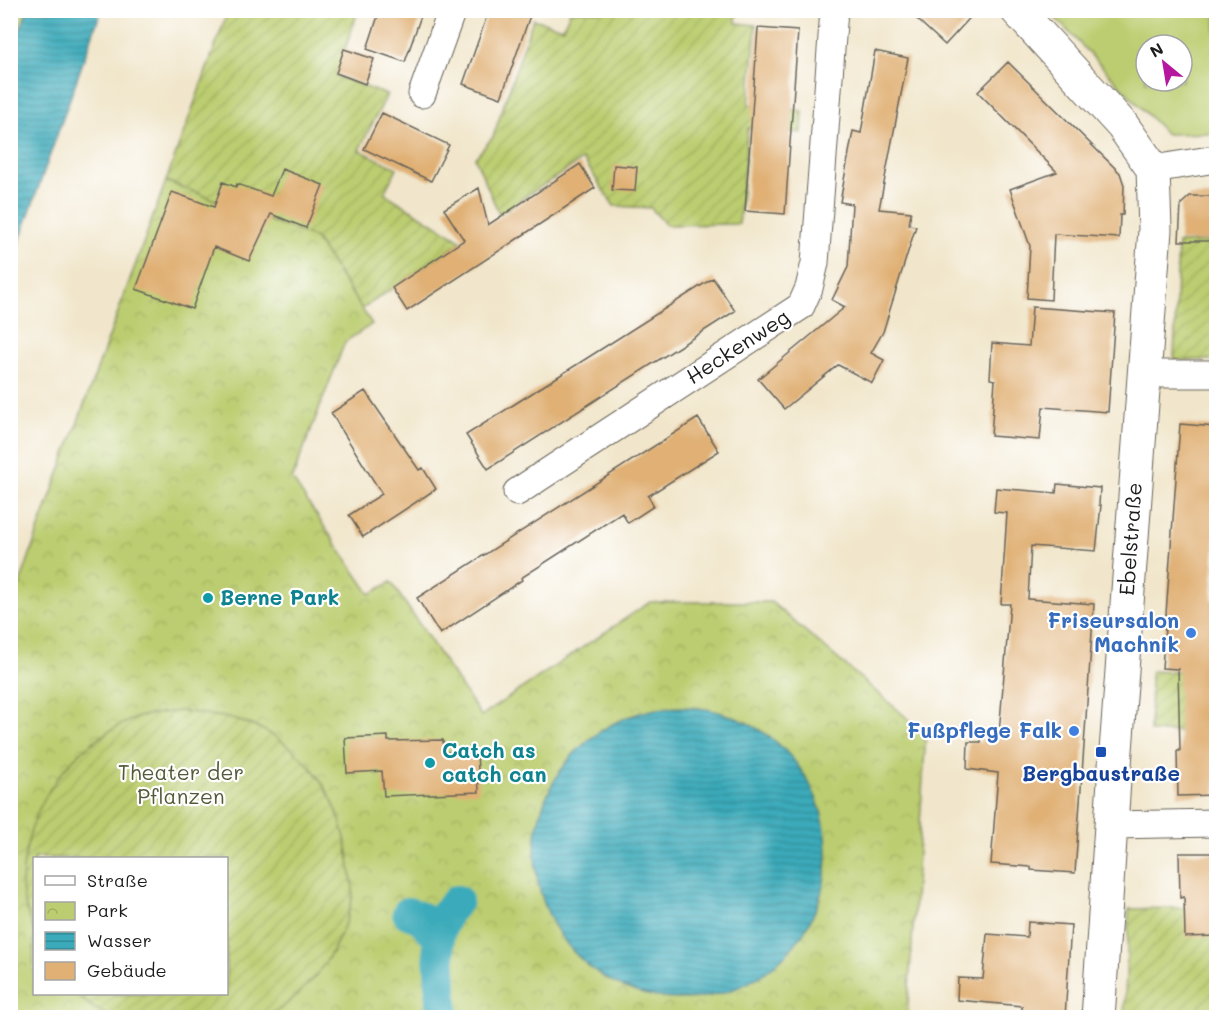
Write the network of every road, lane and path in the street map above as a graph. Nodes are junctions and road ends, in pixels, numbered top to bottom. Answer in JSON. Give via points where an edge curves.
{"nodes":[{"id":1,"x":452,"y":10,"type":"edge"},
{"id":2,"x":834,"y":10,"type":"edge"},
{"id":3,"x":1017,"y":10,"type":"edge"},
{"id":4,"x":422,"y":94,"type":"dead end"},
{"id":5,"x":1216,"y":159,"type":"edge"},
{"id":6,"x":1153,"y":169,"type":"junction"},
{"id":7,"x":1143,"y":374,"type":"junction"},
{"id":8,"x":1216,"y":374,"type":"edge"},
{"id":9,"x":517,"y":492,"type":"dead end"},
{"id":10,"x":1216,"y":823,"type":"edge"},
{"id":11,"x":1111,"y":825,"type":"junction"},
{"id":12,"x":1098,"y":1017,"type":"edge"}],
"edges":[{"from":1,"to":4,"type":"street"},
{"from":2,"to":9,"type":"street","name":"Heckenweg","via":[[815,263],[801,306]]},
{"from":3,"to":6,"type":"street","via":[[1122,125]]},
{"from":5,"to":6,"type":"street"},
{"from":6,"to":7,"type":"street","name":"Ebelstraße","via":[[1155,230]]},
{"from":7,"to":8,"type":"street"},
{"from":7,"to":11,"type":"street","name":"Ebelstraße"},
{"from":10,"to":11,"type":"street"},
{"from":11,"to":12,"type":"street","name":"Ebelstraße"}]}
